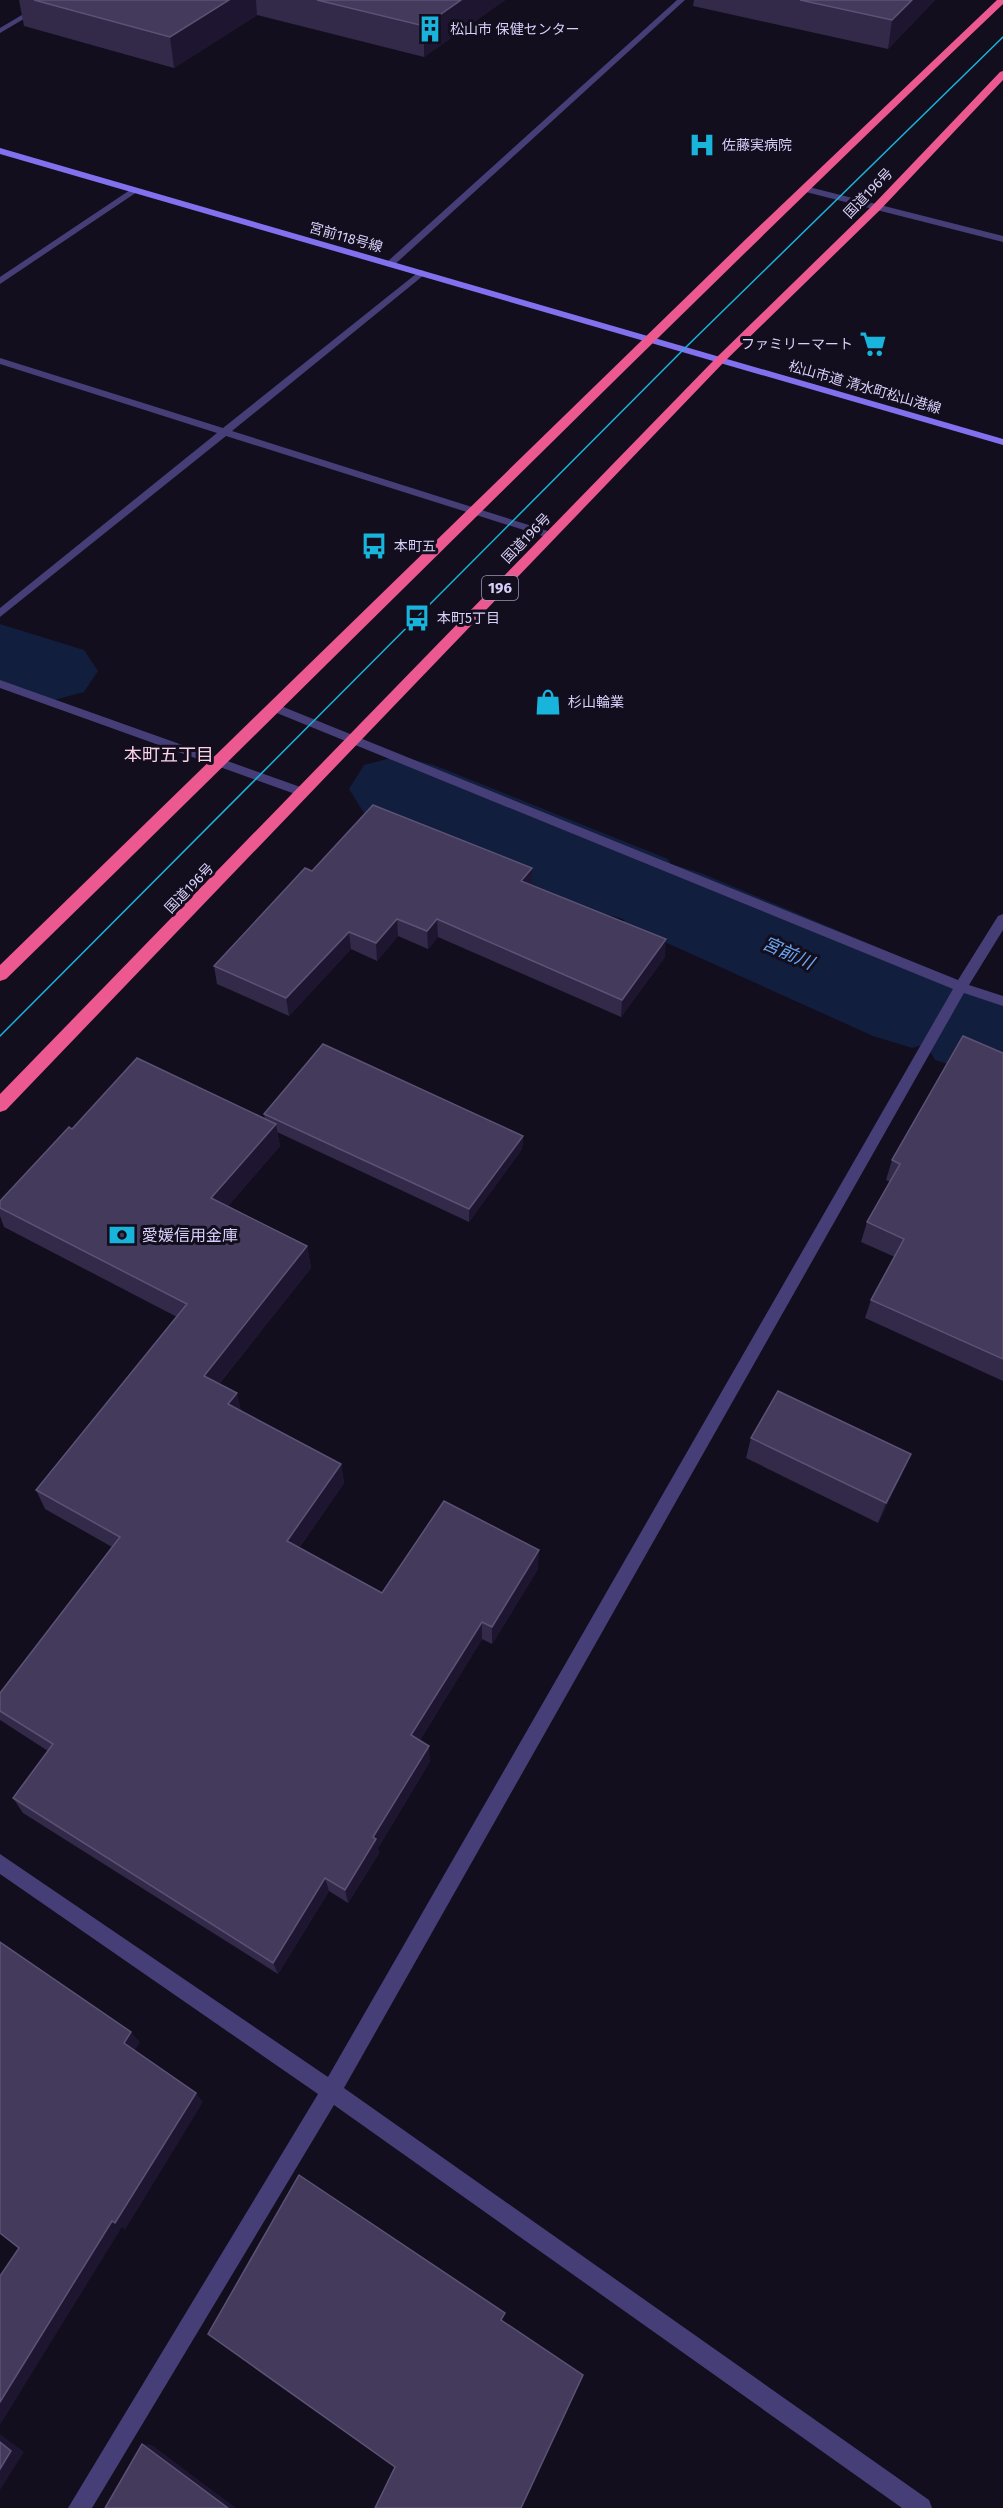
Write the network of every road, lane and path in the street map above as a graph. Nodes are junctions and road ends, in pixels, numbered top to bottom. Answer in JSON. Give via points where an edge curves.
{"nodes":[{"id":1,"x":52,"y":0,"type":"edge"},
{"id":2,"x":681,"y":0,"type":"edge"},
{"id":3,"x":1002,"y":0,"type":"edge"},
{"id":4,"x":0,"y":31,"type":"edge"},
{"id":5,"x":1003,"y":74,"type":"edge"},
{"id":6,"x":0,"y":150,"type":"edge"},
{"id":7,"x":805,"y":189,"type":"junction"},
{"id":8,"x":136,"y":190,"type":"junction"},
{"id":9,"x":876,"y":208,"type":"junction"},
{"id":10,"x":1003,"y":238,"type":"edge"},
{"id":11,"x":390,"y":264,"type":"junction"},
{"id":12,"x":421,"y":273,"type":"junction"},
{"id":13,"x":0,"y":281,"type":"edge"},
{"id":14,"x":650,"y":339,"type":"junction"},
{"id":15,"x":684,"y":349,"type":"joint"},
{"id":16,"x":721,"y":359,"type":"junction"},
{"id":17,"x":0,"y":361,"type":"edge"},
{"id":18,"x":224,"y":431,"type":"junction"},
{"id":19,"x":1003,"y":442,"type":"edge"},
{"id":20,"x":476,"y":510,"type":"junction"},
{"id":21,"x":550,"y":535,"type":"junction"},
{"id":22,"x":0,"y":614,"type":"edge"},
{"id":23,"x":0,"y":684,"type":"edge"},
{"id":24,"x":276,"y":708,"type":"junction"},
{"id":25,"x":353,"y":738,"type":"junction"},
{"id":26,"x":222,"y":762,"type":"junction"},
{"id":27,"x":302,"y":792,"type":"junction"},
{"id":28,"x":1003,"y":919,"type":"edge"},
{"id":29,"x":0,"y":975,"type":"edge"},
{"id":30,"x":961,"y":987,"type":"junction"},
{"id":31,"x":1003,"y":1001,"type":"edge"},
{"id":32,"x":0,"y":1105,"type":"edge"},
{"id":33,"x":0,"y":1863,"type":"edge"},
{"id":34,"x":331,"y":2091,"type":"junction"},
{"id":35,"x":80,"y":2508,"type":"edge"},
{"id":36,"x":921,"y":2508,"type":"edge"}],
"edges":[{"from":1,"to":4,"type":"street"},
{"from":2,"to":11,"type":"street"},
{"from":3,"to":7,"type":"highway"},
{"from":5,"to":9,"type":"highway","name":"国道196号","number":"196"},
{"from":6,"to":8,"type":"street","name":"宮前118号線"},
{"from":7,"to":9,"type":"street"},
{"from":7,"to":14,"type":"highway"},
{"from":8,"to":11,"type":"street","name":"宮前118号線"},
{"from":8,"to":13,"type":"street"},
{"from":9,"to":10,"type":"street"},
{"from":9,"to":16,"type":"highway","name":"国道196号","number":"196"},
{"from":11,"to":12,"type":"street","name":"宮前118号線"},
{"from":12,"to":14,"type":"street","name":"宮前118号線"},
{"from":12,"to":18,"type":"street"},
{"from":14,"to":15,"type":"street","name":"宮前118号線"},
{"from":14,"to":20,"type":"highway"},
{"from":15,"to":16,"type":"street","name":"松山市道 清水町松山港線"},
{"from":16,"to":19,"type":"street","name":"松山市道 清水町松山港線"},
{"from":16,"to":21,"type":"highway","name":"国道196号","number":"196"},
{"from":17,"to":18,"type":"street"},
{"from":18,"to":20,"type":"street"},
{"from":18,"to":22,"type":"street"},
{"from":20,"to":21,"type":"street"},
{"from":20,"to":24,"type":"highway"},
{"from":21,"to":25,"type":"highway","name":"国道196号","number":"196"},
{"from":23,"to":26,"type":"street"},
{"from":24,"to":25,"type":"street"},
{"from":24,"to":26,"type":"highway"},
{"from":25,"to":27,"type":"highway","name":"国道196号","number":"196"},
{"from":25,"to":30,"type":"street"},
{"from":26,"to":27,"type":"street"},
{"from":26,"to":29,"type":"highway"},
{"from":27,"to":32,"type":"highway","name":"国道196号","number":"196"},
{"from":28,"to":30,"type":"street"},
{"from":30,"to":31,"type":"street"},
{"from":30,"to":34,"type":"street"},
{"from":33,"to":34,"type":"street"},
{"from":34,"to":35,"type":"street"},
{"from":34,"to":36,"type":"street"}]}
